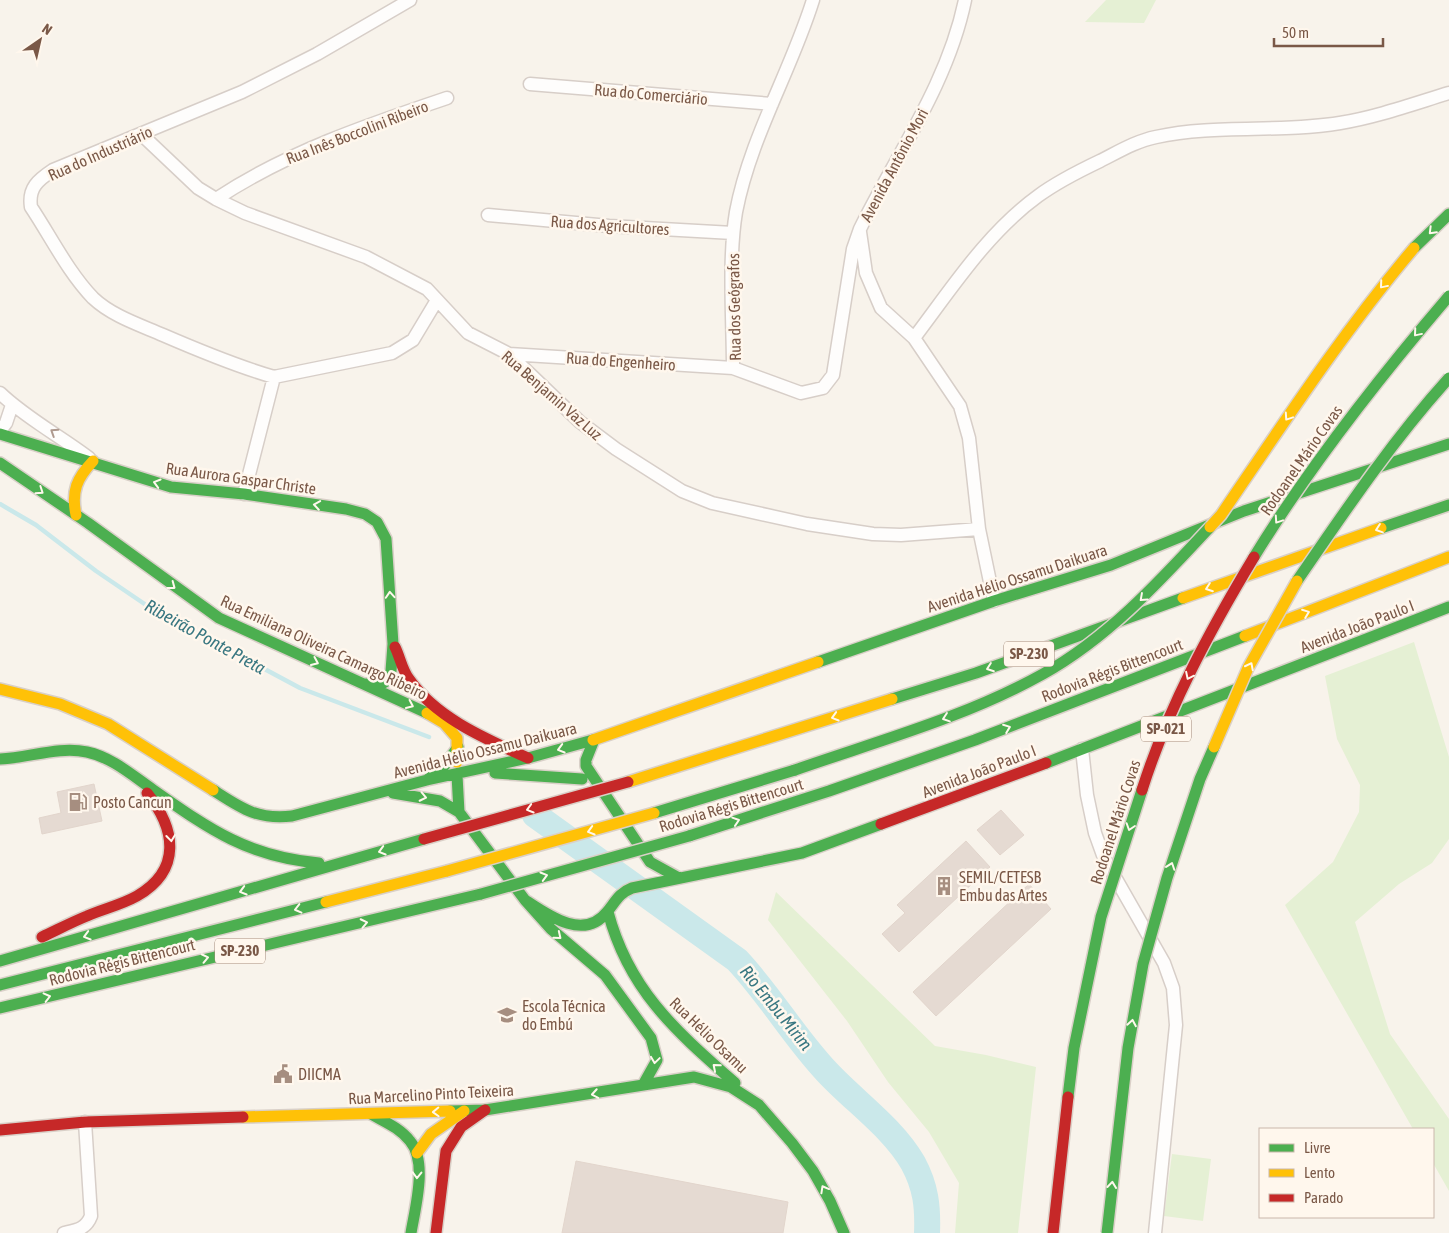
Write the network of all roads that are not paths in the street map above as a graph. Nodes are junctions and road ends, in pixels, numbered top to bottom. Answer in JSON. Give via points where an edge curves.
{"nodes":[{"id":1,"x":410,"y":0,"type":"edge"},
{"id":2,"x":813,"y":0,"type":"edge"},
{"id":3,"x":965,"y":0,"type":"edge"},
{"id":4,"x":530,"y":84,"type":"dead end"},
{"id":5,"x":1449,"y":93,"type":"edge"},
{"id":6,"x":447,"y":98,"type":"dead end"},
{"id":7,"x":772,"y":104,"type":"junction"},
{"id":8,"x":141,"y":134,"type":"junction"},
{"id":9,"x":216,"y":199,"type":"junction"},
{"id":10,"x":1449,"y":214,"type":"edge"},
{"id":11,"x":488,"y":215,"type":"dead end"},
{"id":12,"x":860,"y":229,"type":"junction"},
{"id":13,"x":733,"y":233,"type":"junction"},
{"id":14,"x":1449,"y":296,"type":"edge"},
{"id":15,"x":437,"y":300,"type":"junction"},
{"id":16,"x":914,"y":338,"type":"junction"},
{"id":17,"x":509,"y":354,"type":"junction"},
{"id":18,"x":733,"y":368,"type":"junction"},
{"id":19,"x":274,"y":377,"type":"junction"},
{"id":20,"x":1449,"y":378,"type":"edge"},
{"id":21,"x":0,"y":393,"type":"edge"},
{"id":22,"x":12,"y":404,"type":"junction"},
{"id":23,"x":0,"y":432,"type":"edge"},
{"id":24,"x":1449,"y":444,"type":"edge"},
{"id":25,"x":93,"y":461,"type":"junction"},
{"id":26,"x":0,"y":463,"type":"edge"},
{"id":27,"x":244,"y":494,"type":"junction"},
{"id":28,"x":1449,"y":505,"type":"edge"},
{"id":29,"x":76,"y":515,"type":"junction"},
{"id":30,"x":979,"y":529,"type":"junction"},
{"id":31,"x":1449,"y":558,"type":"edge"},
{"id":32,"x":994,"y":601,"type":"junction"},
{"id":33,"x":1449,"y":607,"type":"edge"},
{"id":34,"x":394,"y":644,"type":"junction"},
{"id":35,"x":366,"y":684,"type":"junction"},
{"id":36,"x":2,"y":691,"type":"edge"},
{"id":37,"x":594,"y":740,"type":"junction"},
{"id":38,"x":458,"y":747,"type":"junction"},
{"id":39,"x":0,"y":749,"type":"edge"},
{"id":40,"x":1082,"y":749,"type":"junction"},
{"id":41,"x":28,"y":755,"type":"junction"},
{"id":42,"x":528,"y":758,"type":"junction"},
{"id":43,"x":0,"y":759,"type":"edge"},
{"id":44,"x":125,"y":770,"type":"junction"},
{"id":45,"x":461,"y":774,"type":"junction"},
{"id":46,"x":582,"y":779,"type":"junction"},
{"id":47,"x":427,"y":780,"type":"junction"},
{"id":48,"x":601,"y":786,"type":"junction"},
{"id":49,"x":384,"y":792,"type":"junction"},
{"id":50,"x":459,"y":812,"type":"junction"},
{"id":51,"x":650,"y":862,"type":"junction"},
{"id":52,"x":340,"y":863,"type":"junction"},
{"id":53,"x":679,"y":878,"type":"junction"},
{"id":54,"x":646,"y":886,"type":"junction"},
{"id":55,"x":525,"y":900,"type":"junction"},
{"id":56,"x":608,"y":912,"type":"junction"},
{"id":57,"x":0,"y":960,"type":"edge"},
{"id":58,"x":0,"y":986,"type":"edge"},
{"id":59,"x":0,"y":1008,"type":"edge"},
{"id":60,"x":643,"y":1085,"type":"junction"},
{"id":61,"x":753,"y":1099,"type":"junction"},
{"id":62,"x":485,"y":1110,"type":"junction"},
{"id":63,"x":464,"y":1111,"type":"junction"},
{"id":64,"x":371,"y":1114,"type":"junction"},
{"id":65,"x":85,"y":1122,"type":"junction"},
{"id":66,"x":0,"y":1130,"type":"edge"},
{"id":67,"x":417,"y":1153,"type":"junction"},
{"id":68,"x":64,"y":1233,"type":"edge"},
{"id":69,"x":411,"y":1233,"type":"edge"},
{"id":70,"x":436,"y":1233,"type":"edge"},
{"id":71,"x":844,"y":1233,"type":"edge"},
{"id":72,"x":1053,"y":1233,"type":"edge"},
{"id":73,"x":1107,"y":1233,"type":"edge"},
{"id":74,"x":1155,"y":1233,"type":"edge"}],
"edges":[{"from":1,"to":8,"type":"street","name":"Rua do Industriário","via":[[317,54],[242,92]]},
{"from":2,"to":7,"type":"street","name":"Rua dos Geógrafos"},
{"from":3,"to":12,"type":"street","name":"Avenida Antônio Mori","via":[[947,63]]},
{"from":4,"to":7,"type":"street","name":"Rua do Comerciário"},
{"from":5,"to":16,"type":"street","via":[[1340,123],[1180,133],[1130,146],[1046,190],[1013,216]]},
{"from":6,"to":9,"type":"street","name":"Rua Inês Boccolini Ribeiro","via":[[316,146],[245,180]]},
{"from":7,"to":13,"type":"street","name":"Rua dos Geógrafos","via":[[752,158]]},
{"from":8,"to":9,"type":"street","name":"Rua Benjamin Vaz Luz","via":[[198,188]]},
{"from":8,"to":19,"type":"street","name":"Rua do Industriário","via":[[53,170],[32,188],[31,207],[73,274],[106,308],[182,343]]},
{"from":9,"to":15,"type":"street","name":"Rua Benjamin Vaz Luz","via":[[366,257],[427,289]]},
{"from":10,"to":58,"type":"main road","one_way":true,"bridge":true,"via":[[1414,248],[1375,294],[1221,515],[1164,578],[1106,630],[1043,674],[962,712],[796,770],[654,813],[447,871]]},
{"from":11,"to":13,"type":"street","name":"Rua dos Agricultores"},
{"from":12,"to":16,"type":"street","name":"Avenida Antônio Mori","via":[[872,291],[881,308]]},
{"from":12,"to":18,"type":"street","name":"Rua dos Geógrafos","via":[[852,249],[835,366],[828,383],[817,391],[801,393]]},
{"from":13,"to":18,"type":"street","name":"Rua dos Geógrafos"},
{"from":14,"to":72,"type":"main road","name":"Rodoanel Mário Covas","number":"SP-021","one_way":true,"bridge":true,"via":[[1330,443],[1273,527],[1224,607],[1150,765],[1101,918],[1074,1048]]},
{"from":15,"to":17,"type":"street","name":"Rua Benjamin Vaz Luz","via":[[468,333]]},
{"from":15,"to":19,"type":"street","via":[[413,340],[392,353]]},
{"from":16,"to":30,"type":"street","name":"Avenida Antônio Mori","via":[[960,406],[969,438]]},
{"from":17,"to":18,"type":"street","name":"Rua do Engenheiro"},
{"from":17,"to":30,"type":"street","name":"Rua Benjamin Vaz Luz","via":[[546,391],[616,449],[682,491],[712,503],[807,524],[873,534]]},
{"from":19,"to":27,"type":"street"},
{"from":73,"to":20,"type":"main road","number":"SP-021","one_way":true,"bridge":true,"via":[[1128,1048],[1143,964],[1200,779],[1248,668],[1296,583],[1365,481]]},
{"from":21,"to":22,"type":"street"},
{"from":22,"to":23,"type":"street"},
{"from":25,"to":22,"type":"street","one_way":true},
{"from":23,"to":25,"type":"main road","name":"Rua Aurora Gaspar Christe"},
{"from":24,"to":32,"type":"main road","name":"Avenida Hélio Ossamu Daikuara","via":[[1244,511],[1111,565]]},
{"from":27,"to":25,"type":"main road","name":"Rua Aurora Gaspar Christe","one_way":true,"via":[[172,487]]},
{"from":25,"to":29,"type":"main road","via":[[76,482],[72,501]]},
{"from":26,"to":29,"type":"main road","name":"Rua Emiliana Oliveira Camargo Ribeiro","one_way":true},
{"from":34,"to":27,"type":"main road","name":"Rua Aurora Gaspar Christe","one_way":true,"via":[[386,539],[377,522],[365,514],[346,509]]},
{"from":28,"to":52,"type":"main road","name":"Rodovia Régis Bittencourt","number":"SP-230","one_way":true,"bridge":true,"via":[[976,673],[628,782]]},
{"from":29,"to":35,"type":"main road","name":"Rua Emiliana Oliveira Camargo Ribeiro","one_way":true,"via":[[219,618]]},
{"from":30,"to":32,"type":"street","name":"Avenida Antônio Mori"},
{"from":59,"to":31,"type":"main road","name":"Rodovia Régis Bittencourt","number":"SP-230","one_way":true,"bridge":true,"via":[[388,918],[689,836],[975,740]]},
{"from":32,"to":37,"type":"main road","name":"Avenida Hélio Ossamu Daikuara"},
{"from":33,"to":40,"type":"main road","name":"Avenida João Paulo I"},
{"from":34,"to":35,"type":"main road","via":[[388,677],[380,685]]},
{"from":34,"to":42,"type":"main road","via":[[409,678],[423,695],[462,723]]},
{"from":35,"to":38,"type":"main road","name":"Rua Emiliana Oliveira Camargo Ribeiro","one_way":true,"via":[[444,723],[457,738]]},
{"from":36,"to":49,"type":"main road","name":"Avenida Hélio Ossamu Daikuara","via":[[60,704],[108,724],[230,803],[261,817],[298,815]]},
{"from":37,"to":42,"type":"main road","name":"Avenida Hélio Ossamu Daikuara","one_way":true},
{"from":37,"to":48,"type":"main road","name":"Avenida Hélio Ossamu Daikuara","via":[[586,763]]},
{"from":38,"to":45,"type":"main road"},
{"from":38,"to":47,"type":"main road","via":[[445,765]]},
{"from":39,"to":41,"type":"main road"},
{"from":40,"to":53,"type":"main road","name":"Avenida João Paulo I","via":[[802,853]]},
{"from":40,"to":74,"type":"street","via":[[1087,795],[1104,858],[1164,963],[1173,988],[1176,1025]]},
{"from":41,"to":43,"type":"main road"},
{"from":41,"to":44,"type":"main road","via":[[55,751],[86,752],[102,756]]},
{"from":42,"to":45,"type":"main road","name":"Avenida Hélio Ossamu Daikuara"},
{"from":42,"to":46,"type":"main road"},
{"from":44,"to":52,"type":"main road","via":[[211,830],[248,850],[294,863]]},
{"from":44,"to":57,"type":"main road","one_way":true,"via":[[167,820],[172,834],[172,849],[162,871],[137,895]]},
{"from":45,"to":46,"type":"main road","via":[[501,773]]},
{"from":45,"to":47,"type":"main road","name":"Avenida Hélio Ossamu Daikuara"},
{"from":45,"to":50,"type":"main road"},
{"from":46,"to":48,"type":"main road"},
{"from":47,"to":49,"type":"main road","name":"Avenida Hélio Ossamu Daikuara"},
{"from":48,"to":51,"type":"main road"},
{"from":49,"to":50,"type":"main road","name":"Avenida Hélio Ossamu Daikuara","one_way":true,"via":[[440,801]]},
{"from":50,"to":55,"type":"main road"},
{"from":51,"to":53,"type":"main road"},
{"from":51,"to":54,"type":"main road"},
{"from":52,"to":57,"type":"main road","name":"Rodovia Régis Bittencourt","number":"SP-230","one_way":true},
{"from":53,"to":54,"type":"main road","name":"Avenida João Paulo I"},
{"from":54,"to":56,"type":"main road","name":"Avenida João Paulo I","via":[[622,892]]},
{"from":55,"to":56,"type":"main road","name":"Avenida João Paulo I","via":[[570,925],[588,925]]},
{"from":55,"to":60,"type":"main road","one_way":true,"via":[[551,929],[605,976],[651,1038],[657,1060]]},
{"from":61,"to":56,"type":"main road","name":"Rua Hélio Osamu","one_way":true,"via":[[666,1020],[619,953]]},
{"from":60,"to":61,"type":"main road","name":"Rua Marcelino Pinto Teixeira","via":[[694,1077],[712,1079]]},
{"from":60,"to":62,"type":"main road","name":"Rua Marcelino Pinto Teixeira","one_way":true},
{"from":71,"to":61,"type":"main road","name":"Rua Marcelino Pinto Teixeira","one_way":true,"via":[[815,1174]]},
{"from":62,"to":63,"type":"main road","name":"Rua Marcelino Pinto Teixeira"},
{"from":62,"to":70,"type":"main road","via":[[465,1123],[451,1139],[446,1151]]},
{"from":63,"to":64,"type":"main road","name":"Rua Marcelino Pinto Teixeira","one_way":true},
{"from":63,"to":67,"type":"main road","via":[[431,1134]]},
{"from":64,"to":65,"type":"main road","name":"Rua Marcelino Pinto Teixeira"},
{"from":64,"to":67,"type":"main road","via":[[409,1139]]},
{"from":65,"to":66,"type":"main road","name":"Rua Marcelino Pinto Teixeira"},
{"from":65,"to":68,"type":"street","via":[[91,1216],[80,1230]]},
{"from":67,"to":69,"type":"main road","one_way":true,"via":[[417,1194]]}]}
